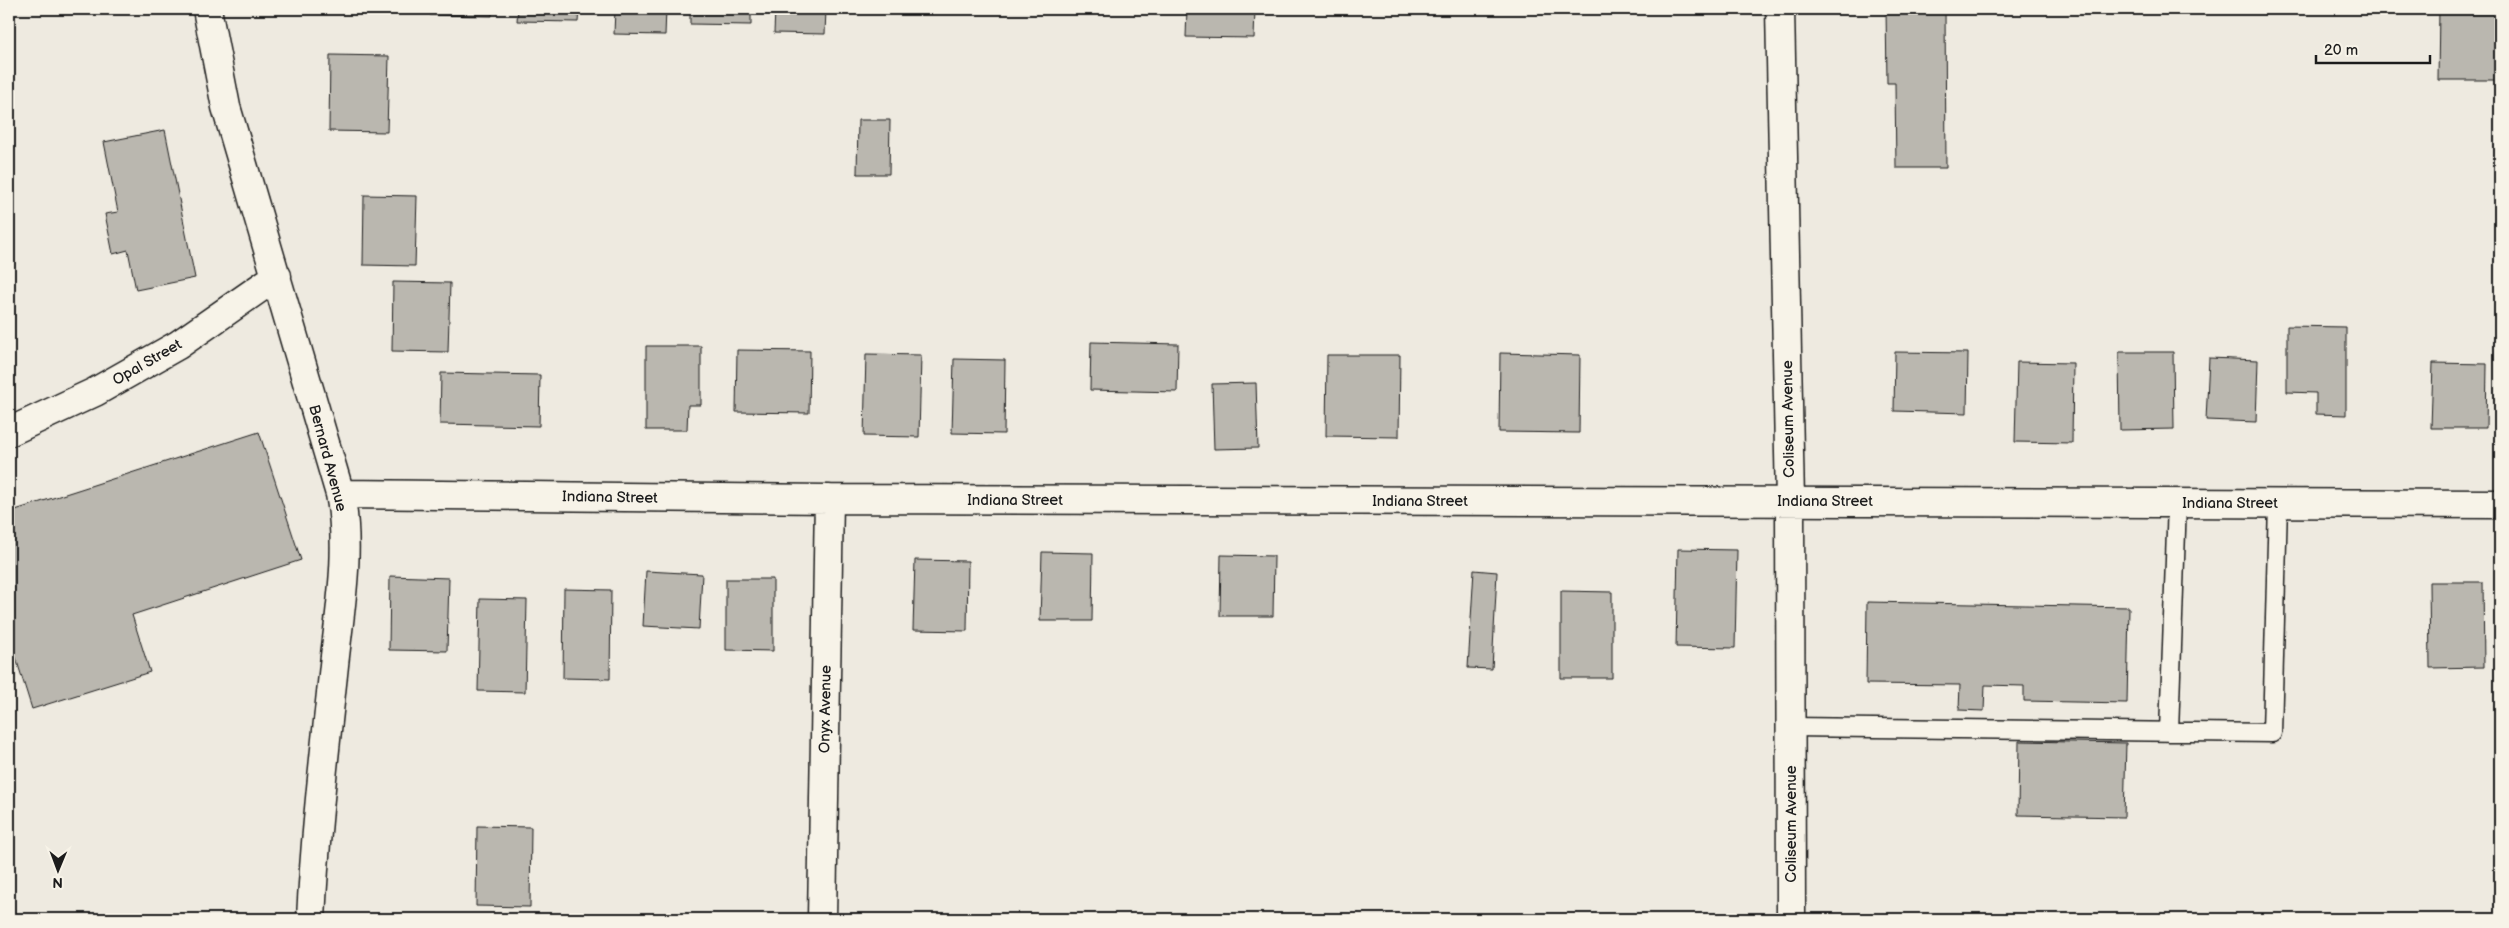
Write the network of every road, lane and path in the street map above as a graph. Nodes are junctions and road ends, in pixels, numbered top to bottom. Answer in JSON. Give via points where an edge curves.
{"nodes":[{"id":1,"x":207,"y":9,"type":"edge"},
{"id":2,"x":1780,"y":9,"type":"edge"},
{"id":3,"x":276,"y":276,"type":"junction"},
{"id":4,"x":9,"y":432,"type":"edge"},
{"id":5,"x":340,"y":494,"type":"junction"},
{"id":6,"x":829,"y":499,"type":"junction"},
{"id":7,"x":1790,"y":501,"type":"junction"},
{"id":8,"x":2177,"y":502,"type":"junction"},
{"id":9,"x":2278,"y":503,"type":"junction"},
{"id":10,"x":2500,"y":504,"type":"edge"},
{"id":11,"x":1791,"y":727,"type":"junction"},
{"id":12,"x":2169,"y":732,"type":"junction"},
{"id":13,"x":310,"y":919,"type":"edge"},
{"id":14,"x":822,"y":919,"type":"edge"},
{"id":15,"x":1791,"y":919,"type":"edge"}],
"edges":[{"from":1,"to":3,"type":"street","name":"Bernard Avenue","via":[[226,107]]},
{"from":2,"to":7,"type":"street","name":"Coliseum Avenue"},
{"from":3,"to":4,"type":"street","name":"Opal Street","via":[[178,345],[95,392]]},
{"from":3,"to":5,"type":"street","name":"Bernard Avenue"},
{"from":5,"to":6,"type":"street","name":"Indiana Street"},
{"from":5,"to":13,"type":"street","name":"Bernard Avenue","via":[[345,520],[342,588]]},
{"from":6,"to":7,"type":"street","name":"Indiana Street"},
{"from":6,"to":14,"type":"street","name":"Onyx Avenue"},
{"from":7,"to":8,"type":"street","name":"Indiana Street"},
{"from":7,"to":11,"type":"street","name":"Coliseum Avenue"},
{"from":8,"to":9,"type":"street","name":"Indiana Street"},
{"from":8,"to":12,"type":"lane"},
{"from":9,"to":10,"type":"street","name":"Indiana Street"},
{"from":9,"to":12,"type":"lane","via":[[2272,733]]},
{"from":11,"to":12,"type":"lane"},
{"from":11,"to":15,"type":"street","name":"Coliseum Avenue"}]}
